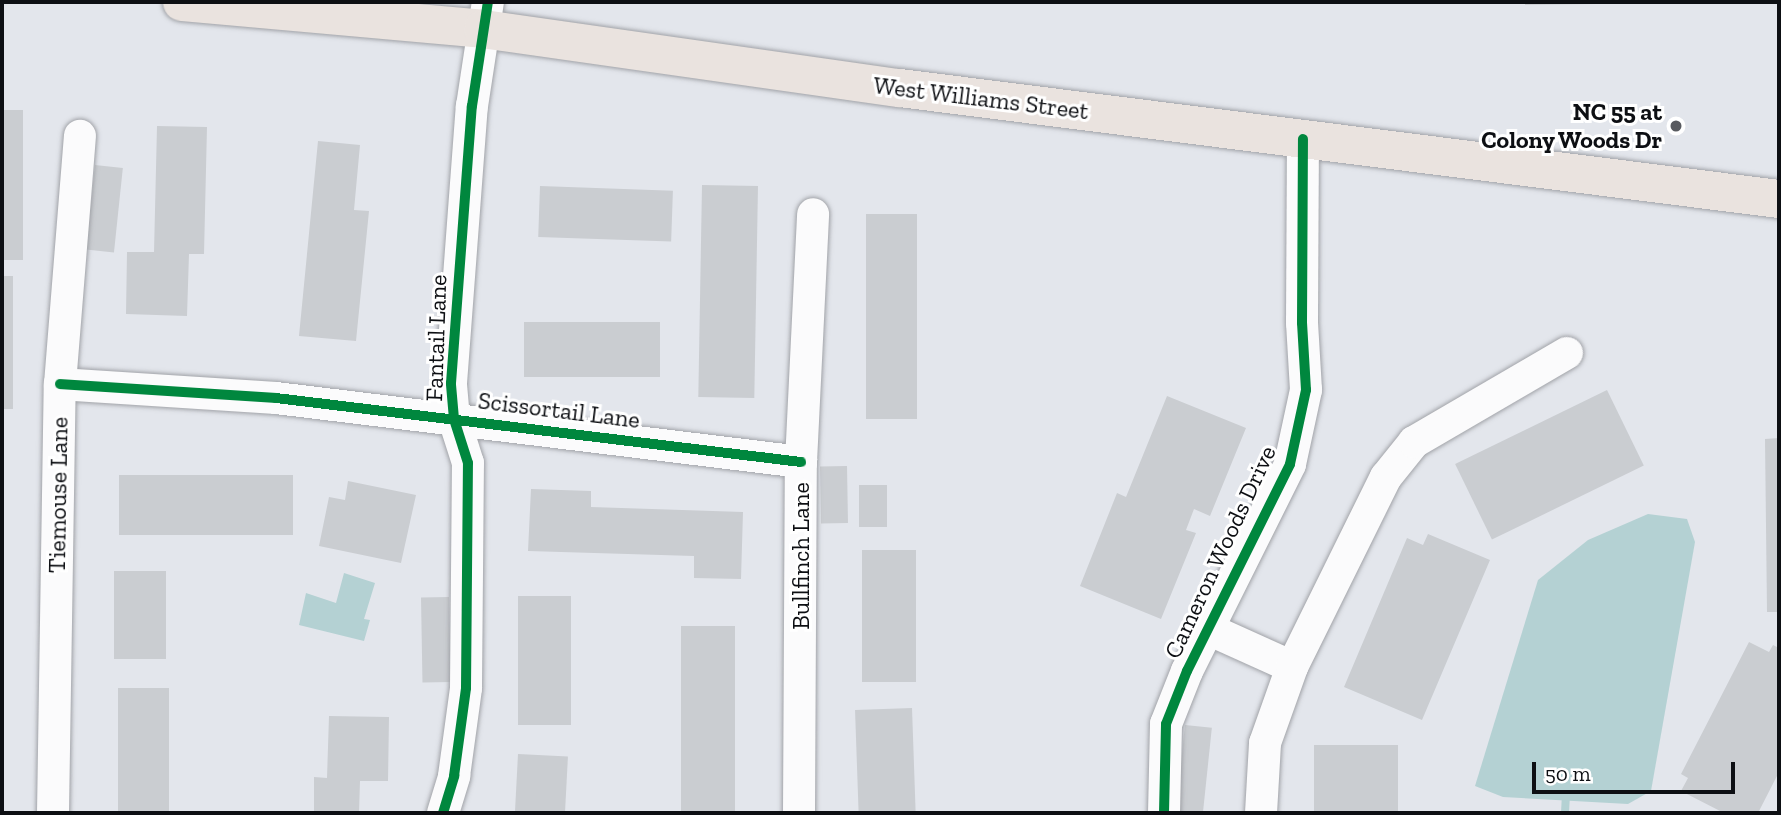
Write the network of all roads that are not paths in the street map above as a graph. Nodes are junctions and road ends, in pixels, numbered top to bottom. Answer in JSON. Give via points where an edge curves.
{"nodes":[{"id":1,"x":182,"y":2,"type":"edge"},
{"id":2,"x":486,"y":15,"type":"edge"},
{"id":3,"x":80,"y":136,"type":"dead end"},
{"id":4,"x":1303,"y":139,"type":"junction"},
{"id":5,"x":1779,"y":199,"type":"edge"},
{"id":6,"x":813,"y":215,"type":"dead end"},
{"id":7,"x":1567,"y":353,"type":"dead end"},
{"id":8,"x":60,"y":384,"type":"junction"},
{"id":9,"x":454,"y":419,"type":"junction"},
{"id":10,"x":802,"y":462,"type":"junction"},
{"id":11,"x":1208,"y":629,"type":"junction"},
{"id":12,"x":1292,"y":667,"type":"junction"},
{"id":13,"x":53,"y":813,"type":"edge"},
{"id":14,"x":443,"y":813,"type":"edge"},
{"id":15,"x":799,"y":813,"type":"edge"},
{"id":16,"x":1164,"y":813,"type":"edge"},
{"id":17,"x":1261,"y":813,"type":"edge"}],
"edges":[{"from":1,"to":2,"type":"main road","name":"West Williams Street"},
{"from":2,"to":4,"type":"main road","name":"West Williams Street"},
{"from":2,"to":9,"type":"street","name":"Fantail Lane","via":[[472,106],[452,370]]},
{"from":3,"to":8,"type":"street","name":"Tiemouse Lane"},
{"from":4,"to":5,"type":"main road","name":"West Williams Street"},
{"from":4,"to":11,"type":"street","name":"Cameron Woods Drive","via":[[1306,390],[1290,464]]},
{"from":6,"to":10,"type":"street","name":"Bullfinch Lane"},
{"from":7,"to":12,"type":"street","via":[[1414,442],[1399,458]]},
{"from":8,"to":9,"type":"street","name":"Scissortail Lane","via":[[276,398]]},
{"from":8,"to":13,"type":"street","name":"Tiemouse Lane"},
{"from":9,"to":10,"type":"street","name":"Scissortail Lane"},
{"from":9,"to":14,"type":"street","name":"Fantail Lane","via":[[468,463],[466,688],[454,776]]},
{"from":10,"to":15,"type":"street","name":"Bullfinch Lane"},
{"from":11,"to":12,"type":"street"},
{"from":11,"to":16,"type":"street","name":"Cameron Woods Drive","via":[[1166,724]]},
{"from":12,"to":17,"type":"street","via":[[1265,743]]}]}
